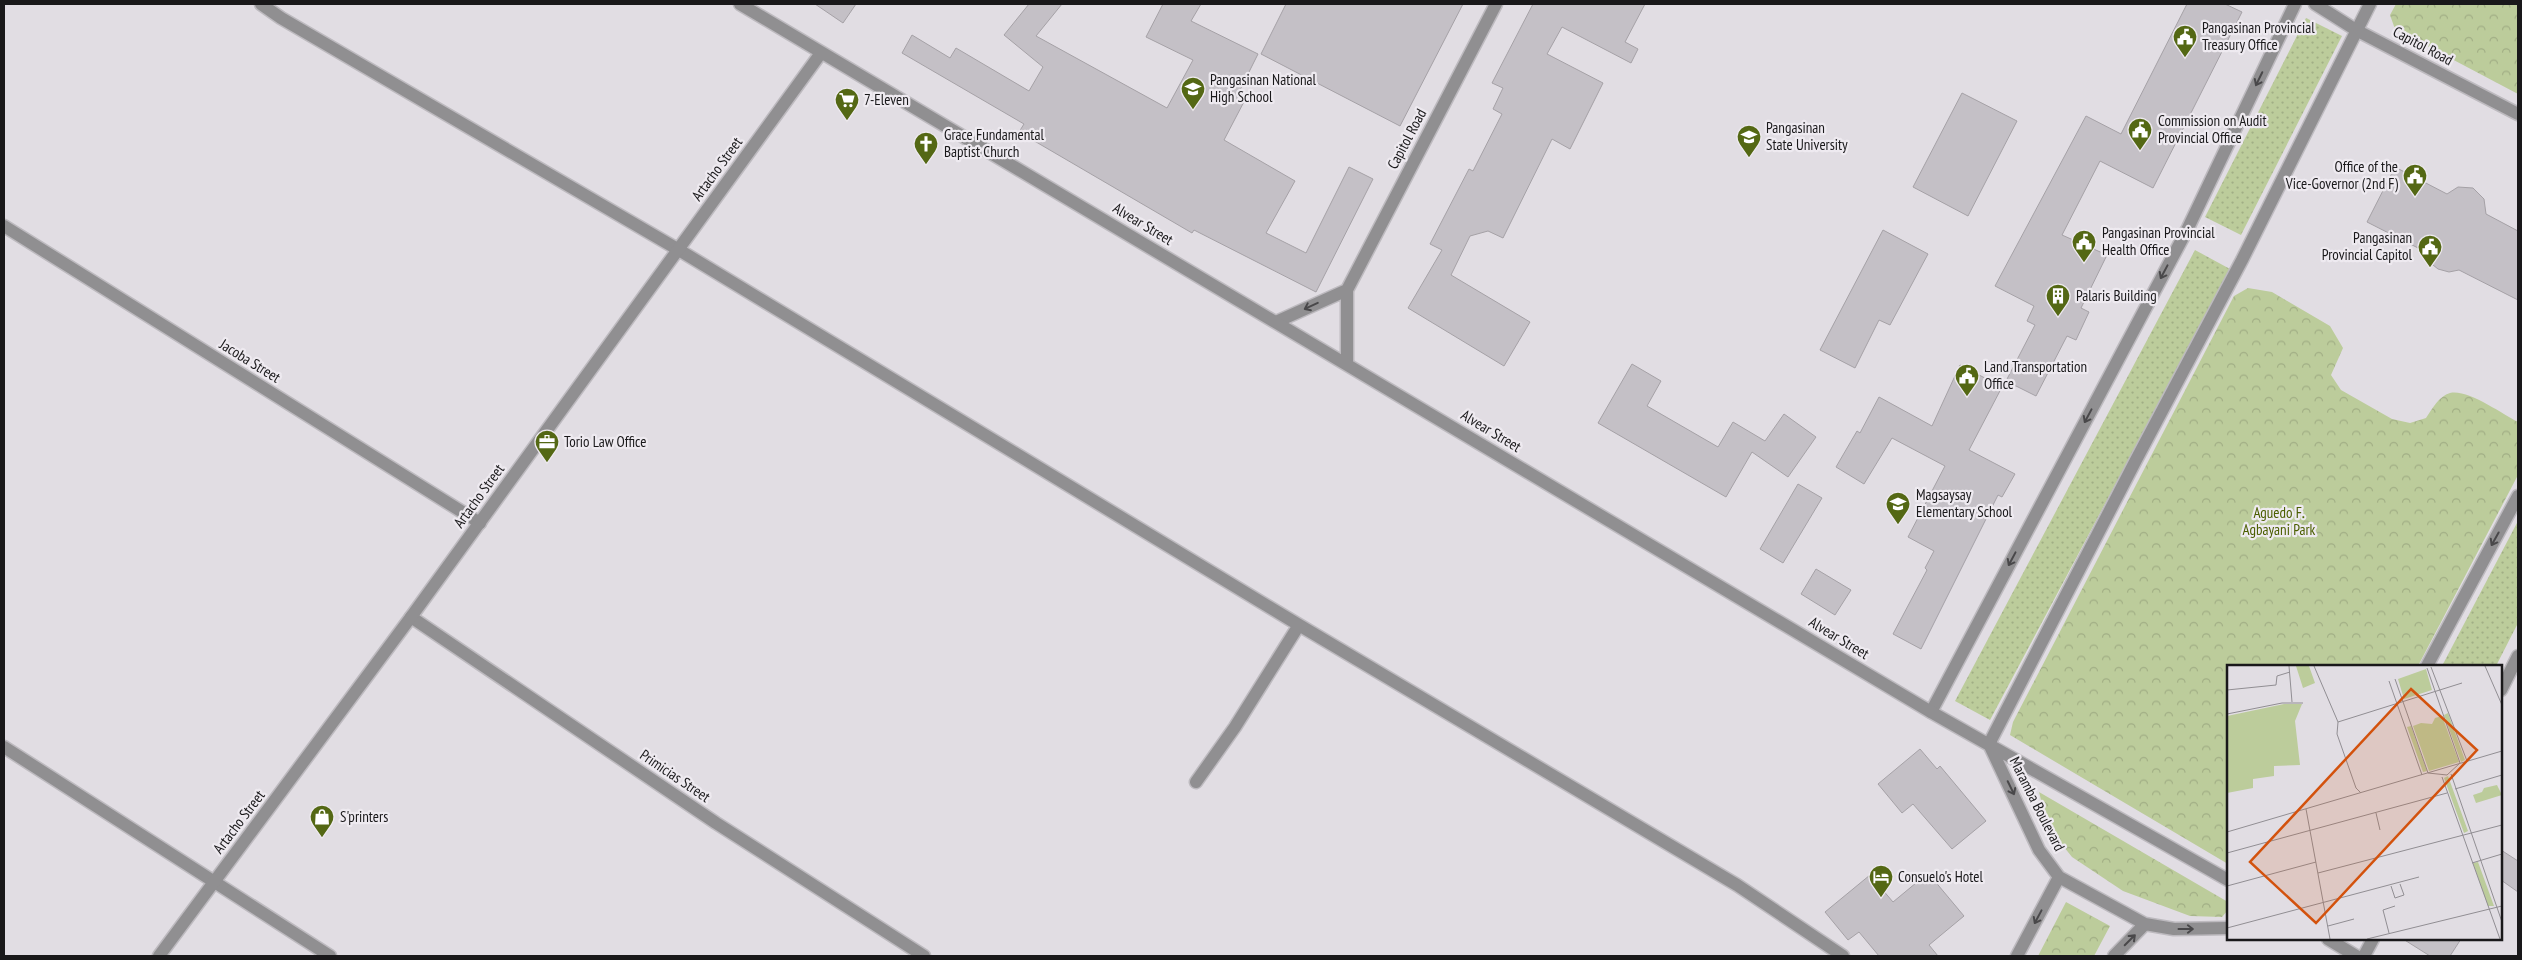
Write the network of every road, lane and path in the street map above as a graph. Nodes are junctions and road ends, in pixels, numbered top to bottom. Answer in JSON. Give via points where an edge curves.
{"nodes":[{"id":1,"x":261,"y":4,"type":"edge"},
{"id":2,"x":740,"y":4,"type":"edge"},
{"id":3,"x":1496,"y":4,"type":"edge"},
{"id":4,"x":2295,"y":4,"type":"edge"},
{"id":5,"x":2315,"y":4,"type":"edge"},
{"id":6,"x":2370,"y":4,"type":"edge"},
{"id":7,"x":2356,"y":30,"type":"junction"},
{"id":8,"x":821,"y":52,"type":"junction"},
{"id":9,"x":2518,"y":114,"type":"edge"},
{"id":10,"x":4,"y":226,"type":"edge"},
{"id":11,"x":679,"y":250,"type":"junction"},
{"id":12,"x":1347,"y":290,"type":"junction"},
{"id":13,"x":1276,"y":322,"type":"junction"},
{"id":14,"x":1347,"y":364,"type":"junction"},
{"id":15,"x":2518,"y":496,"type":"edge"},
{"id":16,"x":480,"y":523,"type":"junction"},
{"id":17,"x":411,"y":618,"type":"junction"},
{"id":18,"x":1298,"y":625,"type":"junction"},
{"id":19,"x":2518,"y":656,"type":"edge"},
{"id":20,"x":2428,"y":665,"type":"edge"},
{"id":21,"x":2502,"y":688,"type":"edge"},
{"id":22,"x":1931,"y":712,"type":"junction"},
{"id":23,"x":1989,"y":744,"type":"junction"},
{"id":24,"x":4,"y":747,"type":"edge"},
{"id":25,"x":1196,"y":782,"type":"dead end"},
{"id":26,"x":2059,"y":877,"type":"junction"},
{"id":27,"x":2227,"y":879,"type":"edge"},
{"id":28,"x":214,"y":883,"type":"junction"},
{"id":29,"x":2145,"y":924,"type":"junction"},
{"id":30,"x":2227,"y":928,"type":"edge"},
{"id":31,"x":2330,"y":940,"type":"edge"},
{"id":32,"x":2372,"y":940,"type":"edge"},
{"id":33,"x":159,"y":956,"type":"edge"},
{"id":34,"x":330,"y":956,"type":"edge"},
{"id":35,"x":924,"y":956,"type":"edge"},
{"id":36,"x":1843,"y":956,"type":"edge"},
{"id":37,"x":2017,"y":956,"type":"edge"},
{"id":38,"x":2114,"y":956,"type":"edge"},
{"id":39,"x":2356,"y":956,"type":"edge"},
{"id":40,"x":2364,"y":956,"type":"edge"}],
"edges":[{"from":1,"to":11,"type":"street"},
{"from":2,"to":8,"type":"street","name":"Alvear Street"},
{"from":3,"to":12,"type":"street","name":"Capitol Road"},
{"from":4,"to":22,"type":"street","one_way":true,"via":[[2188,228]]},
{"from":5,"to":7,"type":"street","name":"Capitol Road"},
{"from":6,"to":7,"type":"street"},
{"from":7,"to":9,"type":"street","name":"Capitol Road"},
{"from":7,"to":23,"type":"street","via":[[2242,260]]},
{"from":8,"to":11,"type":"street","name":"Artacho Street"},
{"from":8,"to":13,"type":"street","name":"Alvear Street"},
{"from":10,"to":16,"type":"street","name":"Jacoba Street"},
{"from":11,"to":16,"type":"street","name":"Artacho Street"},
{"from":11,"to":18,"type":"street"},
{"from":12,"to":13,"type":"street","one_way":true},
{"from":12,"to":14,"type":"street","name":"Capitol Road"},
{"from":13,"to":14,"type":"street","name":"Alvear Street"},
{"from":14,"to":22,"type":"street","name":"Alvear Street"},
{"from":15,"to":20,"type":"street","one_way":true},
{"from":16,"to":17,"type":"street","name":"Artacho Street"},
{"from":17,"to":28,"type":"street","name":"Artacho Street"},
{"from":17,"to":35,"type":"street","name":"Primicias Street","via":[[716,822]]},
{"from":18,"to":25,"type":"street","via":[[1235,727]]},
{"from":18,"to":36,"type":"street","via":[[1736,885]]},
{"from":19,"to":21,"type":"street"},
{"from":22,"to":23,"type":"street","name":"Alvear Street"},
{"from":23,"to":26,"type":"street","name":"Maramba Boulevard","one_way":true,"via":[[2039,850]]},
{"from":23,"to":27,"type":"street","name":"Alvear Street"},
{"from":24,"to":28,"type":"street"},
{"from":26,"to":29,"type":"street","name":"Maramba Boulevard"},
{"from":26,"to":37,"type":"street","one_way":true},
{"from":28,"to":33,"type":"street","name":"Artacho Street"},
{"from":28,"to":34,"type":"street"},
{"from":29,"to":30,"type":"street","name":"Maramba Boulevard","one_way":true,"via":[[2174,929]]},
{"from":38,"to":29,"type":"street","one_way":true},
{"from":31,"to":39,"type":"street"},
{"from":32,"to":40,"type":"street"}]}
